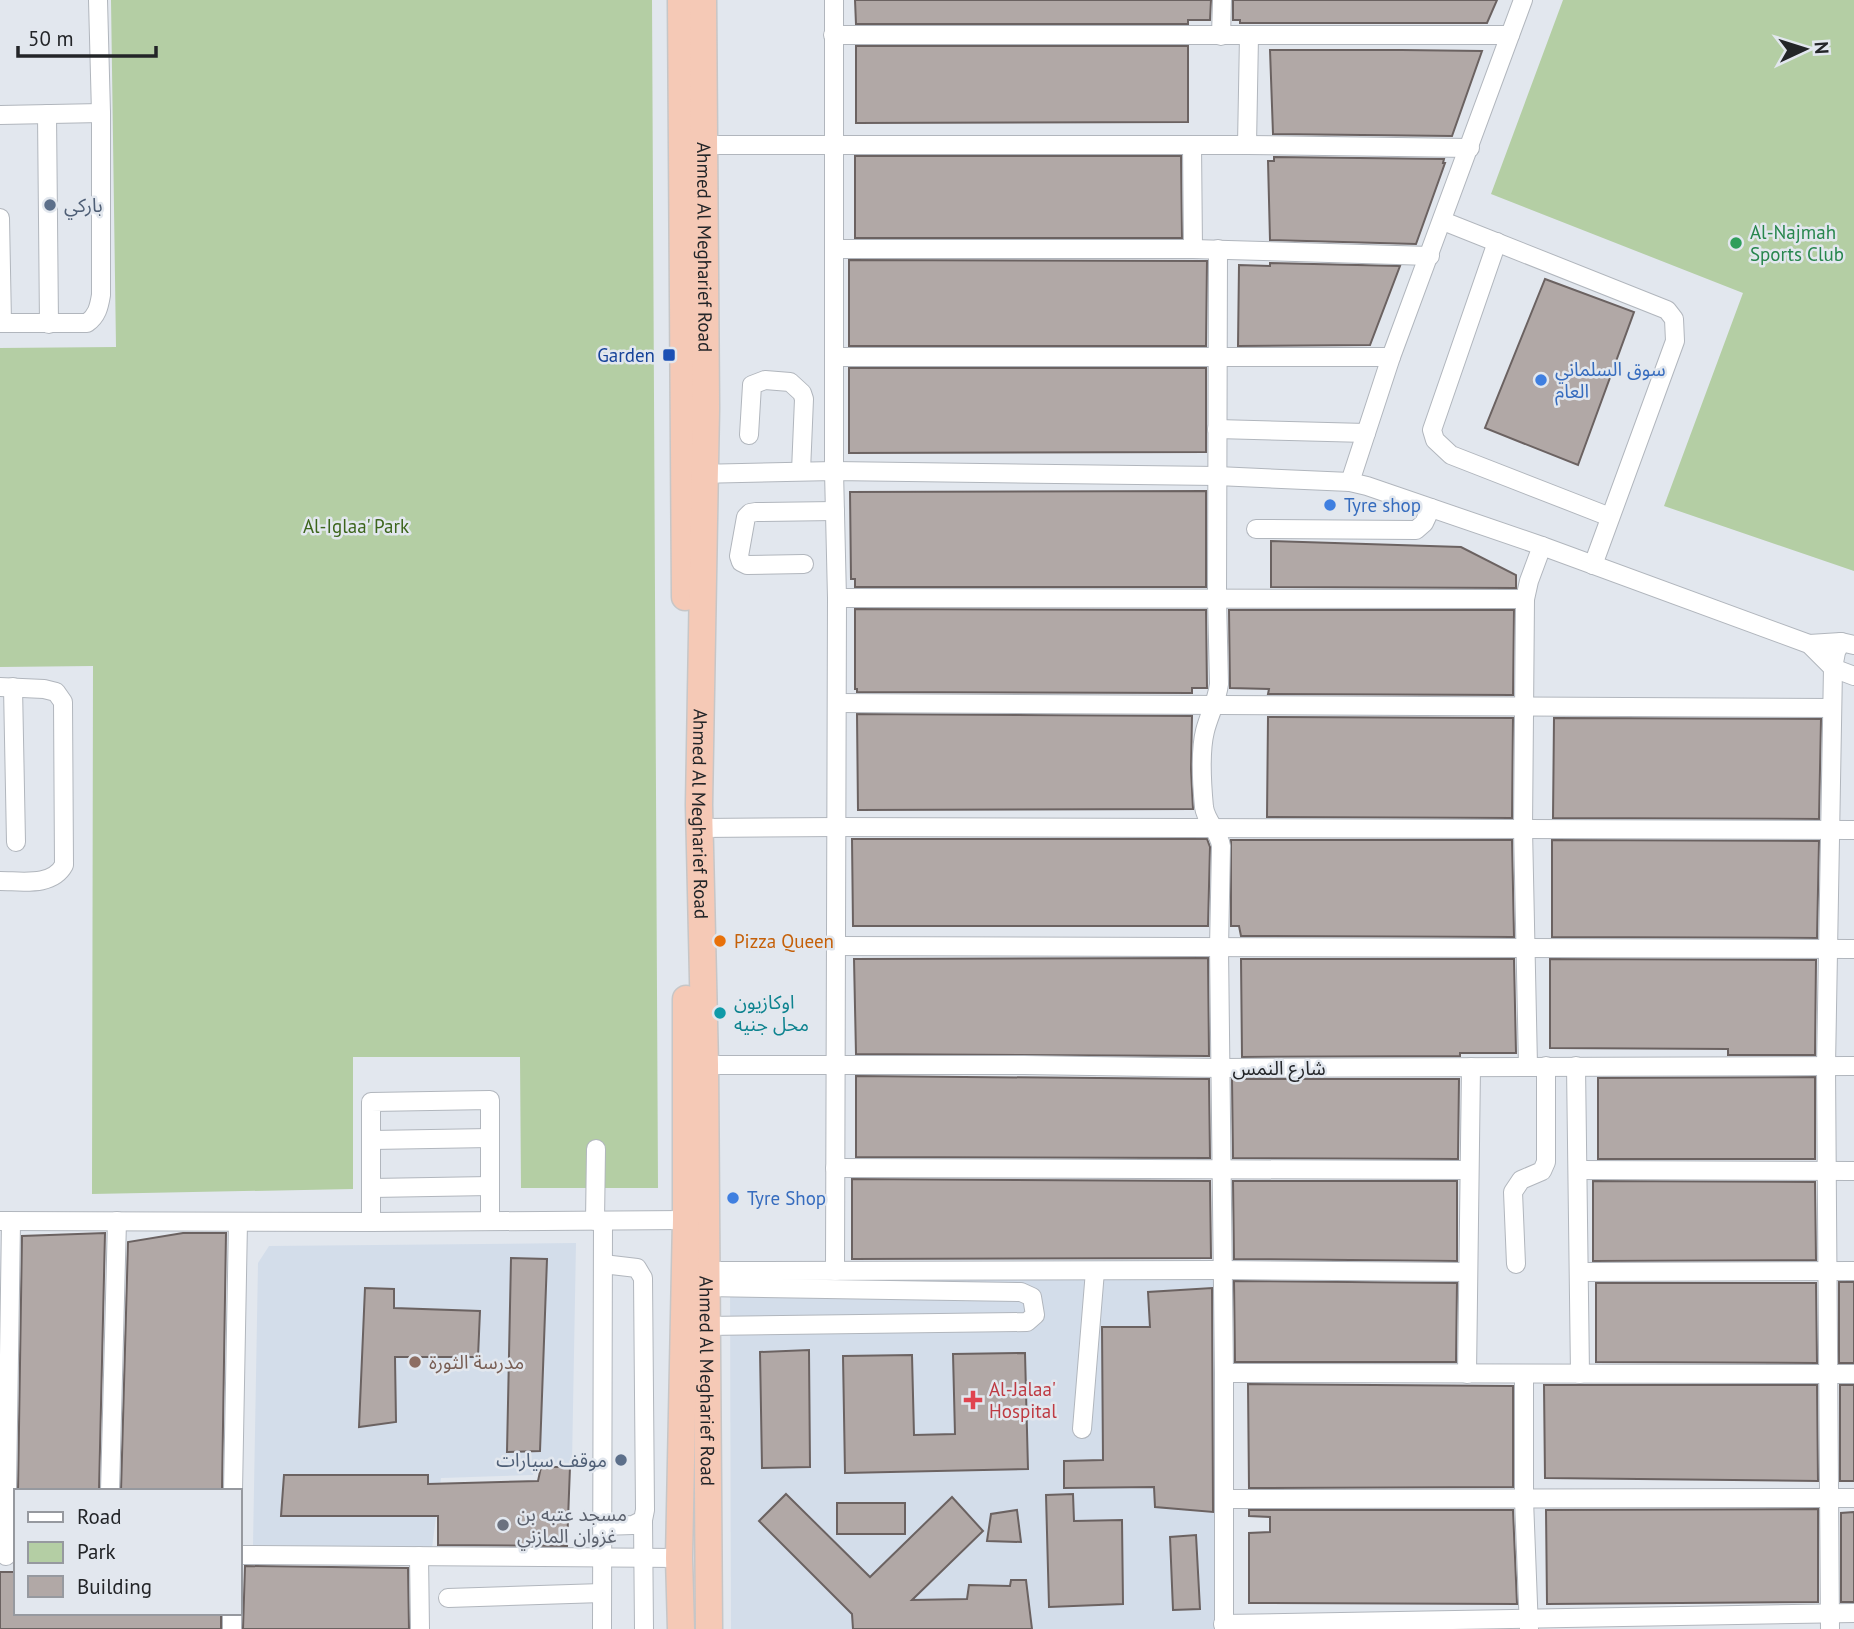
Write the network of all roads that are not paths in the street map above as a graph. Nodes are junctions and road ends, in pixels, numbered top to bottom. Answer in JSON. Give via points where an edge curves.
{"nodes":[{"id":1,"x":98,"y":0,"type":"edge"},
{"id":2,"x":681,"y":0,"type":"edge"},
{"id":3,"x":703,"y":0,"type":"edge"},
{"id":4,"x":834,"y":0,"type":"edge"},
{"id":5,"x":1222,"y":0,"type":"edge"},
{"id":6,"x":1523,"y":0,"type":"edge"},
{"id":7,"x":833,"y":35,"type":"junction"},
{"id":8,"x":1510,"y":35,"type":"junction"},
{"id":9,"x":1221,"y":36,"type":"junction"},
{"id":10,"x":1249,"y":36,"type":"junction"},
{"id":11,"x":101,"y":113,"type":"junction"},
{"id":12,"x":47,"y":114,"type":"junction"},
{"id":13,"x":0,"y":115,"type":"edge"},
{"id":14,"x":705,"y":145,"type":"junction"},
{"id":15,"x":833,"y":145,"type":"junction"},
{"id":16,"x":1192,"y":145,"type":"junction"},
{"id":17,"x":1247,"y":145,"type":"junction"},
{"id":18,"x":1470,"y":148,"type":"junction"},
{"id":19,"x":0,"y":218,"type":"edge"},
{"id":20,"x":1443,"y":221,"type":"junction"},
{"id":21,"x":1497,"y":242,"type":"junction"},
{"id":22,"x":1193,"y":248,"type":"junction"},
{"id":23,"x":834,"y":249,"type":"junction"},
{"id":24,"x":1218,"y":249,"type":"junction"},
{"id":25,"x":1430,"y":256,"type":"junction"},
{"id":26,"x":1,"y":323,"type":"edge"},
{"id":27,"x":49,"y":324,"type":"junction"},
{"id":28,"x":835,"y":357,"type":"junction"},
{"id":29,"x":1391,"y":357,"type":"junction"},
{"id":30,"x":1217,"y":358,"type":"junction"},
{"id":31,"x":1217,"y":429,"type":"junction"},
{"id":32,"x":1366,"y":433,"type":"junction"},
{"id":33,"x":750,"y":435,"type":"dead end"},
{"id":34,"x":801,"y":471,"type":"junction"},
{"id":35,"x":834,"y":471,"type":"junction"},
{"id":36,"x":695,"y":474,"type":"junction"},
{"id":37,"x":1217,"y":476,"type":"junction"},
{"id":38,"x":1350,"y":482,"type":"junction"},
{"id":39,"x":1431,"y":508,"type":"junction"},
{"id":40,"x":835,"y":511,"type":"junction"},
{"id":41,"x":1610,"y":517,"type":"junction"},
{"id":42,"x":1256,"y":528,"type":"dead end"},
{"id":43,"x":1542,"y":546,"type":"junction"},
{"id":44,"x":804,"y":564,"type":"dead end"},
{"id":45,"x":1593,"y":565,"type":"junction"},
{"id":46,"x":837,"y":598,"type":"junction"},
{"id":47,"x":1217,"y":598,"type":"junction"},
{"id":48,"x":1525,"y":599,"type":"junction"},
{"id":49,"x":1848,"y":643,"type":"edge"},
{"id":50,"x":1809,"y":644,"type":"junction"},
{"id":51,"x":1833,"y":668,"type":"junction"},
{"id":52,"x":1854,"y":677,"type":"edge"},
{"id":53,"x":6,"y":687,"type":"edge"},
{"id":54,"x":1833,"y":702,"type":"junction"},
{"id":55,"x":837,"y":703,"type":"junction"},
{"id":56,"x":1215,"y":704,"type":"junction"},
{"id":57,"x":1524,"y":706,"type":"junction"},
{"id":58,"x":836,"y":827,"type":"junction"},
{"id":59,"x":699,"y":828,"type":"junction"},
{"id":60,"x":1216,"y":829,"type":"junction"},
{"id":61,"x":1523,"y":829,"type":"junction"},
{"id":62,"x":1829,"y":830,"type":"junction"},
{"id":63,"x":1854,"y":830,"type":"edge"},
{"id":64,"x":16,"y":842,"type":"dead end"},
{"id":65,"x":0,"y":881,"type":"edge"},
{"id":66,"x":836,"y":946,"type":"junction"},
{"id":67,"x":1219,"y":948,"type":"junction"},
{"id":68,"x":1526,"y":949,"type":"junction"},
{"id":69,"x":1827,"y":949,"type":"junction"},
{"id":70,"x":1854,"y":949,"type":"edge"},
{"id":71,"x":835,"y":1064,"type":"junction"},
{"id":72,"x":705,"y":1065,"type":"junction"},
{"id":73,"x":1537,"y":1066,"type":"junction"},
{"id":74,"x":1576,"y":1066,"type":"junction"},
{"id":75,"x":1826,"y":1066,"type":"junction"},
{"id":76,"x":1854,"y":1066,"type":"edge"},
{"id":77,"x":1471,"y":1067,"type":"junction"},
{"id":78,"x":1220,"y":1068,"type":"junction"},
{"id":79,"x":490,"y":1139,"type":"junction"},
{"id":80,"x":372,"y":1140,"type":"junction"},
{"id":81,"x":596,"y":1149,"type":"dead end"},
{"id":82,"x":835,"y":1168,"type":"junction"},
{"id":83,"x":1469,"y":1170,"type":"junction"},
{"id":84,"x":1578,"y":1170,"type":"junction"},
{"id":85,"x":1221,"y":1171,"type":"junction"},
{"id":86,"x":1827,"y":1171,"type":"junction"},
{"id":87,"x":1854,"y":1171,"type":"edge"},
{"id":88,"x":490,"y":1186,"type":"junction"},
{"id":89,"x":372,"y":1188,"type":"junction"},
{"id":90,"x":686,"y":1220,"type":"junction"},
{"id":91,"x":117,"y":1221,"type":"junction"},
{"id":92,"x":599,"y":1221,"type":"junction"},
{"id":93,"x":6,"y":1222,"type":"edge"},
{"id":94,"x":238,"y":1222,"type":"junction"},
{"id":95,"x":372,"y":1222,"type":"junction"},
{"id":96,"x":490,"y":1222,"type":"junction"},
{"id":97,"x":603,"y":1264,"type":"junction"},
{"id":98,"x":1516,"y":1264,"type":"dead end"},
{"id":99,"x":1223,"y":1270,"type":"junction"},
{"id":100,"x":835,"y":1271,"type":"junction"},
{"id":101,"x":1096,"y":1271,"type":"junction"},
{"id":102,"x":1827,"y":1271,"type":"junction"},
{"id":103,"x":1854,"y":1271,"type":"edge"},
{"id":104,"x":1468,"y":1272,"type":"junction"},
{"id":105,"x":1579,"y":1272,"type":"junction"},
{"id":106,"x":705,"y":1279,"type":"junction"},
{"id":107,"x":705,"y":1326,"type":"junction"},
{"id":108,"x":1224,"y":1373,"type":"junction"},
{"id":109,"x":1466,"y":1374,"type":"junction"},
{"id":110,"x":1524,"y":1374,"type":"junction"},
{"id":111,"x":1580,"y":1374,"type":"junction"},
{"id":112,"x":1828,"y":1374,"type":"junction"},
{"id":113,"x":1854,"y":1374,"type":"edge"},
{"id":114,"x":1082,"y":1429,"type":"dead end"},
{"id":115,"x":110,"y":1489,"type":"edge"},
{"id":116,"x":233,"y":1489,"type":"edge"},
{"id":117,"x":693,"y":1497,"type":"junction"},
{"id":118,"x":1828,"y":1497,"type":"junction"},
{"id":119,"x":1854,"y":1498,"type":"edge"},
{"id":120,"x":1225,"y":1499,"type":"junction"},
{"id":121,"x":1524,"y":1500,"type":"junction"},
{"id":122,"x":643,"y":1520,"type":"junction"},
{"id":123,"x":602,"y":1526,"type":"junction"},
{"id":124,"x":242,"y":1555,"type":"edge"},
{"id":125,"x":7,"y":1556,"type":"edge"},
{"id":126,"x":419,"y":1556,"type":"junction"},
{"id":127,"x":679,"y":1558,"type":"junction"},
{"id":128,"x":602,"y":1559,"type":"junction"},
{"id":129,"x":643,"y":1559,"type":"junction"},
{"id":130,"x":602,"y":1593,"type":"junction"},
{"id":131,"x":448,"y":1598,"type":"dead end"},
{"id":132,"x":1854,"y":1613,"type":"edge"},
{"id":133,"x":1830,"y":1621,"type":"edge"},
{"id":134,"x":1529,"y":1624,"type":"edge"},
{"id":135,"x":1224,"y":1627,"type":"edge"},
{"id":136,"x":420,"y":1629,"type":"edge"},
{"id":137,"x":602,"y":1629,"type":"edge"},
{"id":138,"x":643,"y":1629,"type":"edge"},
{"id":139,"x":681,"y":1629,"type":"edge"},
{"id":140,"x":709,"y":1629,"type":"edge"}],
"edges":[{"from":1,"to":11,"type":"street"},
{"from":2,"to":36,"type":"highway","name":"Ahmed Al Megharief Road"},
{"from":3,"to":14,"type":"highway","name":"Ahmed Al Megharief Road"},
{"from":4,"to":7,"type":"street"},
{"from":5,"to":9,"type":"street"},
{"from":6,"to":8,"type":"street"},
{"from":7,"to":9,"type":"street"},
{"from":7,"to":15,"type":"street"},
{"from":8,"to":10,"type":"street"},
{"from":8,"to":18,"type":"street"},
{"from":9,"to":10,"type":"street"},
{"from":10,"to":17,"type":"street"},
{"from":11,"to":12,"type":"street"},
{"from":11,"to":27,"type":"street","via":[[99,307],[87,323]]},
{"from":12,"to":13,"type":"street"},
{"from":12,"to":27,"type":"street"},
{"from":14,"to":15,"type":"street"},
{"from":14,"to":36,"type":"highway","name":"Ahmed Al Megharief Road"},
{"from":15,"to":16,"type":"street"},
{"from":15,"to":23,"type":"street"},
{"from":16,"to":17,"type":"street"},
{"from":16,"to":22,"type":"street"},
{"from":17,"to":18,"type":"street"},
{"from":18,"to":20,"type":"street"},
{"from":19,"to":26,"type":"street"},
{"from":20,"to":21,"type":"street"},
{"from":20,"to":25,"type":"street"},
{"from":21,"to":41,"type":"street","via":[[1432,430],[1435,440],[1451,455]]},
{"from":21,"to":41,"type":"street","via":[[1667,310],[1674,319],[1675,341]]},
{"from":22,"to":23,"type":"street"},
{"from":22,"to":24,"type":"street"},
{"from":23,"to":28,"type":"street"},
{"from":24,"to":25,"type":"street"},
{"from":24,"to":30,"type":"street"},
{"from":25,"to":29,"type":"street"},
{"from":26,"to":27,"type":"street"},
{"from":28,"to":30,"type":"street"},
{"from":28,"to":35,"type":"street"},
{"from":29,"to":30,"type":"street"},
{"from":29,"to":32,"type":"street"},
{"from":30,"to":31,"type":"street"},
{"from":31,"to":32,"type":"street"},
{"from":31,"to":37,"type":"street"},
{"from":32,"to":38,"type":"street"},
{"from":33,"to":34,"type":"street","via":[[752,385],[765,380],[790,382],[804,399]]},
{"from":34,"to":35,"type":"street"},
{"from":34,"to":36,"type":"street"},
{"from":35,"to":37,"type":"street"},
{"from":35,"to":40,"type":"street"},
{"from":36,"to":59,"type":"highway","name":"Ahmed Al Megharief Road"},
{"from":36,"to":90,"type":"highway","name":"Ahmed Al Megharief Road"},
{"from":37,"to":38,"type":"street"},
{"from":37,"to":47,"type":"street"},
{"from":38,"to":39,"type":"street"},
{"from":39,"to":42,"type":"street","via":[[1416,530]]},
{"from":39,"to":43,"type":"street"},
{"from":40,"to":44,"type":"street","via":[[756,512],[746,517],[741,562]]},
{"from":40,"to":46,"type":"street"},
{"from":41,"to":45,"type":"street"},
{"from":43,"to":45,"type":"street"},
{"from":43,"to":48,"type":"street"},
{"from":45,"to":50,"type":"street"},
{"from":46,"to":47,"type":"street"},
{"from":46,"to":55,"type":"street"},
{"from":47,"to":48,"type":"street"},
{"from":47,"to":56,"type":"street","via":[[1219,684]]},
{"from":48,"to":57,"type":"street"},
{"from":49,"to":50,"type":"street"},
{"from":49,"to":51,"type":"street","via":[[1836,652]]},
{"from":50,"to":51,"type":"street"},
{"from":51,"to":52,"type":"street"},
{"from":51,"to":54,"type":"street"},
{"from":52,"to":54,"type":"street"},
{"from":53,"to":64,"type":"street"},
{"from":53,"to":65,"type":"street","via":[[56,692],[63,702],[64,865],[47,880]]},
{"from":54,"to":57,"type":"street"},
{"from":54,"to":62,"type":"street"},
{"from":55,"to":56,"type":"street"},
{"from":55,"to":58,"type":"street"},
{"from":56,"to":57,"type":"street"},
{"from":56,"to":60,"type":"street","via":[[1203,752],[1204,808]]},
{"from":57,"to":61,"type":"street"},
{"from":58,"to":59,"type":"street"},
{"from":58,"to":60,"type":"street"},
{"from":58,"to":66,"type":"street"},
{"from":59,"to":72,"type":"highway","name":"Ahmed Al Megharief Road"},
{"from":60,"to":61,"type":"street"},
{"from":60,"to":67,"type":"street","via":[[1222,846]]},
{"from":61,"to":62,"type":"street"},
{"from":61,"to":68,"type":"street"},
{"from":62,"to":63,"type":"street"},
{"from":62,"to":69,"type":"street"},
{"from":66,"to":67,"type":"street"},
{"from":66,"to":71,"type":"street"},
{"from":67,"to":68,"type":"street"},
{"from":67,"to":78,"type":"street"},
{"from":68,"to":69,"type":"street"},
{"from":68,"to":73,"type":"street"},
{"from":69,"to":70,"type":"street"},
{"from":69,"to":75,"type":"street"},
{"from":71,"to":72,"type":"street","name":"شارع النمس"},
{"from":71,"to":78,"type":"street","name":"شارع النمس"},
{"from":71,"to":82,"type":"street"},
{"from":72,"to":106,"type":"highway","name":"Ahmed Al Megharief Road"},
{"from":73,"to":74,"type":"street","name":"شارع النمس"},
{"from":73,"to":77,"type":"street","name":"شارع النمس"},
{"from":73,"to":98,"type":"street","via":[[1546,1162],[1542,1171],[1521,1180],[1513,1192]]},
{"from":74,"to":75,"type":"street","name":"شارع النمس"},
{"from":74,"to":84,"type":"street"},
{"from":75,"to":76,"type":"street","name":"شارع النمس"},
{"from":75,"to":86,"type":"street"},
{"from":77,"to":78,"type":"street","name":"شارع النمس"},
{"from":77,"to":83,"type":"street"},
{"from":78,"to":85,"type":"street"},
{"from":79,"to":80,"type":"street"},
{"from":79,"to":80,"type":"street","via":[[491,1100],[371,1102]]},
{"from":79,"to":88,"type":"street"},
{"from":80,"to":89,"type":"street"},
{"from":81,"to":92,"type":"street"},
{"from":82,"to":85,"type":"street"},
{"from":82,"to":100,"type":"street"},
{"from":83,"to":85,"type":"street"},
{"from":83,"to":104,"type":"street"},
{"from":84,"to":86,"type":"street"},
{"from":84,"to":105,"type":"street"},
{"from":85,"to":99,"type":"street"},
{"from":86,"to":87,"type":"street"},
{"from":86,"to":102,"type":"street"},
{"from":88,"to":89,"type":"street"},
{"from":88,"to":96,"type":"street"},
{"from":89,"to":95,"type":"street"},
{"from":90,"to":92,"type":"street"},
{"from":90,"to":117,"type":"highway","name":"Ahmed Al Megharief Road"},
{"from":91,"to":93,"type":"street"},
{"from":91,"to":94,"type":"street"},
{"from":91,"to":115,"type":"street"},
{"from":92,"to":96,"type":"street"},
{"from":92,"to":97,"type":"street"},
{"from":93,"to":125,"type":"street"},
{"from":94,"to":95,"type":"street"},
{"from":94,"to":116,"type":"street"},
{"from":95,"to":96,"type":"street"},
{"from":97,"to":122,"type":"street","via":[[637,1268],[643,1278]]},
{"from":97,"to":123,"type":"street"},
{"from":99,"to":101,"type":"street"},
{"from":99,"to":104,"type":"street"},
{"from":99,"to":108,"type":"street"},
{"from":100,"to":101,"type":"street"},
{"from":100,"to":106,"type":"street"},
{"from":101,"to":114,"type":"street"},
{"from":102,"to":103,"type":"street"},
{"from":102,"to":105,"type":"street"},
{"from":102,"to":112,"type":"street"},
{"from":104,"to":109,"type":"street"},
{"from":105,"to":111,"type":"street"},
{"from":106,"to":107,"type":"highway","name":"Ahmed Al Megharief Road"},
{"from":106,"to":107,"type":"street","via":[[1021,1292],[1032,1297],[1035,1315],[1027,1322]]},
{"from":107,"to":117,"type":"highway","name":"Ahmed Al Megharief Road"},
{"from":108,"to":109,"type":"street"},
{"from":108,"to":120,"type":"street"},
{"from":109,"to":110,"type":"street"},
{"from":110,"to":111,"type":"street"},
{"from":110,"to":121,"type":"street"},
{"from":111,"to":112,"type":"street"},
{"from":112,"to":113,"type":"street"},
{"from":112,"to":118,"type":"street"},
{"from":117,"to":127,"type":"highway","name":"Ahmed Al Megharief Road"},
{"from":117,"to":140,"type":"highway","name":"Ahmed Al Megharief Road"},
{"from":118,"to":119,"type":"street"},
{"from":118,"to":121,"type":"street"},
{"from":118,"to":133,"type":"street"},
{"from":120,"to":121,"type":"street"},
{"from":120,"to":135,"type":"street"},
{"from":121,"to":134,"type":"street"},
{"from":122,"to":123,"type":"street"},
{"from":122,"to":129,"type":"street"},
{"from":123,"to":128,"type":"street"},
{"from":124,"to":126,"type":"street"},
{"from":126,"to":128,"type":"street"},
{"from":126,"to":136,"type":"street"},
{"from":127,"to":129,"type":"street"},
{"from":127,"to":139,"type":"highway","name":"Ahmed Al Megharief Road"},
{"from":128,"to":129,"type":"street"},
{"from":128,"to":130,"type":"street"},
{"from":129,"to":138,"type":"street"},
{"from":130,"to":131,"type":"street"},
{"from":130,"to":137,"type":"street"},
{"from":132,"to":133,"type":"street"},
{"from":133,"to":134,"type":"street"},
{"from":134,"to":135,"type":"street"}]}
